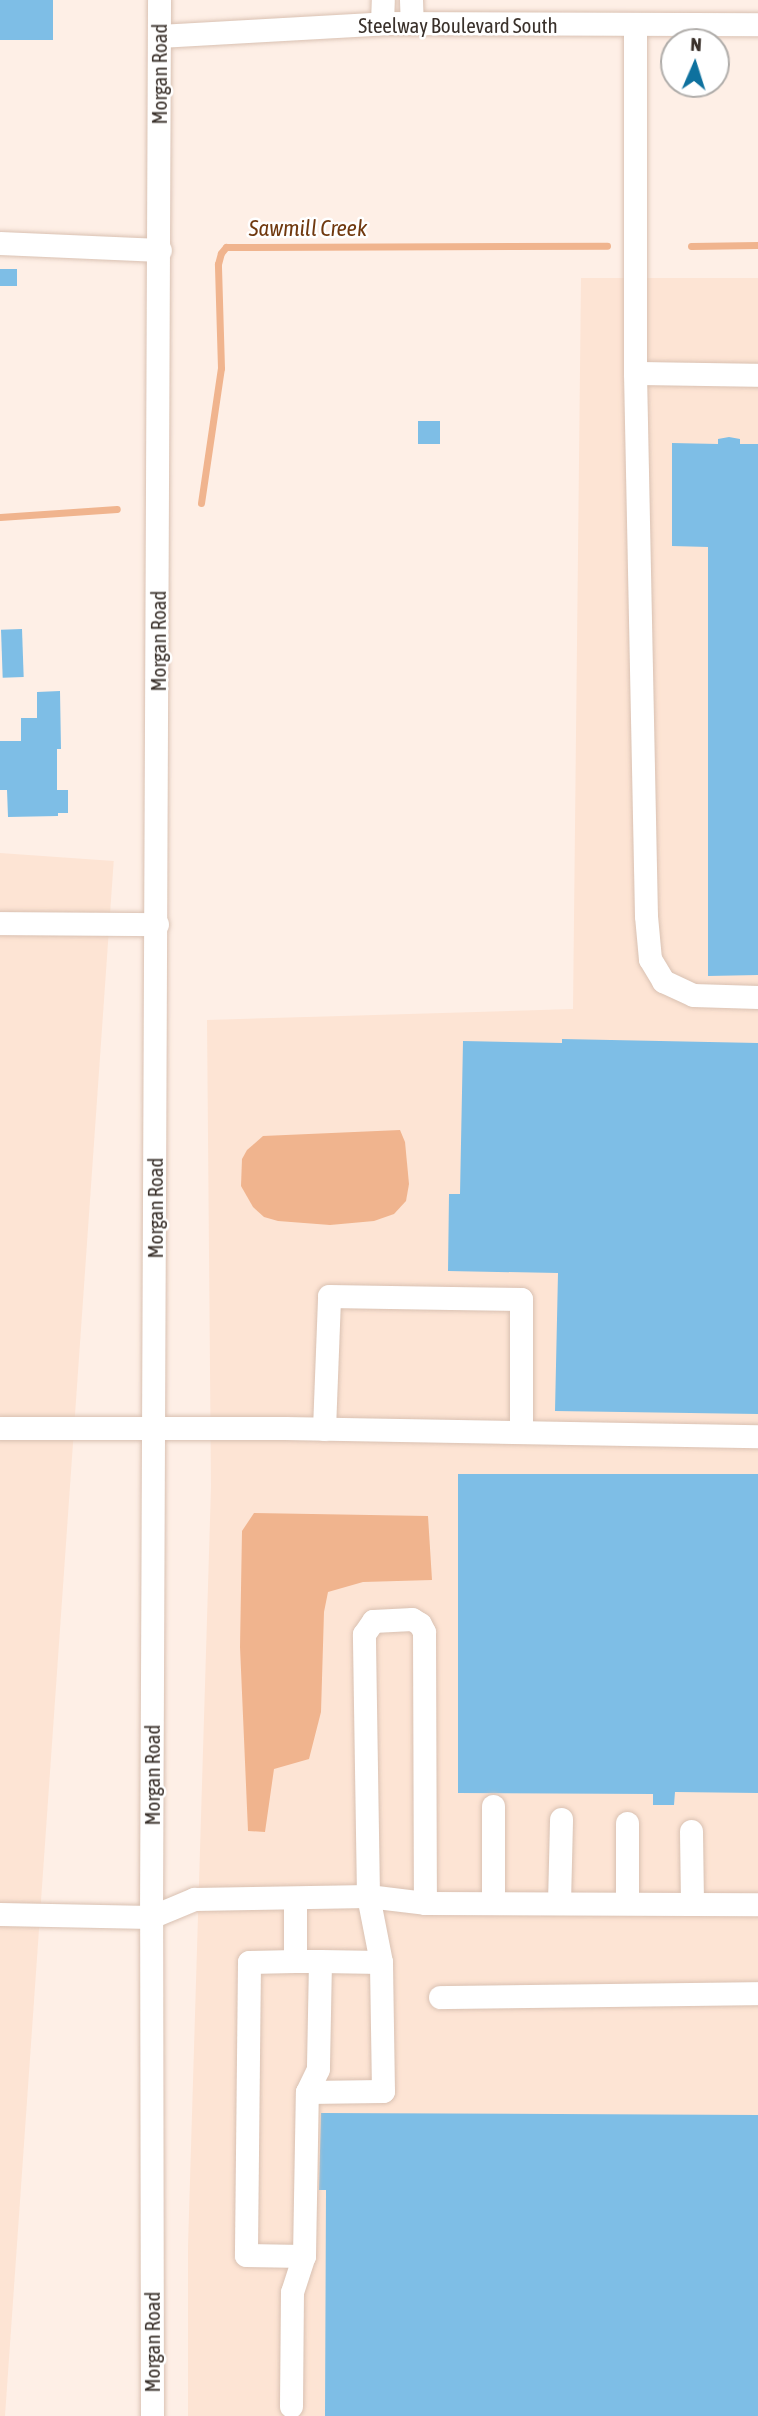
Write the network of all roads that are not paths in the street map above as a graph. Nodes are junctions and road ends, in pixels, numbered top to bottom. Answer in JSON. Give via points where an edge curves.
{"nodes":[{"id":1,"x":159,"y":0,"type":"edge"},
{"id":2,"x":383,"y":0,"type":"edge"},
{"id":3,"x":412,"y":11,"type":"edge"},
{"id":4,"x":382,"y":23,"type":"junction"},
{"id":5,"x":758,"y":24,"type":"edge"},
{"id":6,"x":635,"y":25,"type":"junction"},
{"id":7,"x":159,"y":36,"type":"junction"},
{"id":8,"x":0,"y":243,"type":"edge"},
{"id":9,"x":160,"y":250,"type":"junction"},
{"id":10,"x":635,"y":373,"type":"junction"},
{"id":11,"x":758,"y":375,"type":"edge"},
{"id":12,"x":0,"y":923,"type":"edge"},
{"id":13,"x":157,"y":924,"type":"junction"},
{"id":14,"x":758,"y":997,"type":"edge"},
{"id":15,"x":0,"y":1428,"type":"edge"},
{"id":16,"x":324,"y":1429,"type":"junction"},
{"id":17,"x":154,"y":1430,"type":"junction"},
{"id":18,"x":521,"y":1432,"type":"junction"},
{"id":19,"x":758,"y":1436,"type":"edge"},
{"id":20,"x":493,"y":1806,"type":"dead end"},
{"id":21,"x":561,"y":1819,"type":"dead end"},
{"id":22,"x":627,"y":1823,"type":"dead end"},
{"id":23,"x":691,"y":1831,"type":"dead end"},
{"id":24,"x":368,"y":1896,"type":"junction"},
{"id":25,"x":295,"y":1899,"type":"junction"},
{"id":26,"x":425,"y":1903,"type":"junction"},
{"id":27,"x":493,"y":1903,"type":"junction"},
{"id":28,"x":559,"y":1903,"type":"junction"},
{"id":29,"x":627,"y":1903,"type":"junction"},
{"id":30,"x":692,"y":1903,"type":"junction"},
{"id":31,"x":758,"y":1904,"type":"edge"},
{"id":32,"x":0,"y":1914,"type":"edge"},
{"id":33,"x":151,"y":1917,"type":"junction"},
{"id":34,"x":295,"y":1961,"type":"junction"},
{"id":35,"x":320,"y":1961,"type":"junction"},
{"id":36,"x":381,"y":1962,"type":"junction"},
{"id":37,"x":758,"y":1993,"type":"edge"},
{"id":38,"x":440,"y":1997,"type":"dead end"},
{"id":39,"x":307,"y":2092,"type":"junction"},
{"id":40,"x":304,"y":2256,"type":"junction"},
{"id":41,"x":291,"y":2406,"type":"dead end"},
{"id":42,"x":152,"y":2416,"type":"edge"}],
"edges":[{"from":1,"to":7,"type":"street","name":"Morgan Road"},
{"from":2,"to":4,"type":"street"},
{"from":3,"to":4,"type":"street","name":"Steelway Boulevard South"},
{"from":3,"to":6,"type":"street","name":"Steelway Boulevard South"},
{"from":4,"to":7,"type":"street","name":"Steelway Boulevard South"},
{"from":5,"to":6,"type":"street","name":"Steelway Boulevard South"},
{"from":6,"to":10,"type":"street"},
{"from":7,"to":9,"type":"street","name":"Morgan Road"},
{"from":8,"to":9,"type":"street"},
{"from":9,"to":13,"type":"street","name":"Morgan Road"},
{"from":10,"to":11,"type":"street"},
{"from":10,"to":14,"type":"street","via":[[650,959],[663,981],[693,995]]},
{"from":12,"to":13,"type":"street"},
{"from":13,"to":17,"type":"street","name":"Morgan Road"},
{"from":15,"to":17,"type":"street"},
{"from":16,"to":17,"type":"street"},
{"from":16,"to":18,"type":"street"},
{"from":16,"to":18,"type":"street","via":[[329,1296],[521,1299]]},
{"from":17,"to":33,"type":"street","name":"Morgan Road"},
{"from":18,"to":19,"type":"street"},
{"from":20,"to":27,"type":"street"},
{"from":21,"to":28,"type":"street"},
{"from":22,"to":29,"type":"street"},
{"from":23,"to":30,"type":"street"},
{"from":24,"to":25,"type":"street"},
{"from":24,"to":26,"type":"street"},
{"from":24,"to":26,"type":"street","via":[[364,1634],[373,1621],[412,1619],[424,1632]]},
{"from":24,"to":36,"type":"street"},
{"from":25,"to":33,"type":"street","via":[[194,1899]]},
{"from":25,"to":34,"type":"street"},
{"from":26,"to":27,"type":"street"},
{"from":27,"to":28,"type":"street"},
{"from":28,"to":29,"type":"street"},
{"from":29,"to":30,"type":"street"},
{"from":30,"to":31,"type":"street"},
{"from":32,"to":33,"type":"street"},
{"from":33,"to":42,"type":"street","name":"Morgan Road"},
{"from":34,"to":35,"type":"street"},
{"from":34,"to":40,"type":"street","via":[[249,1962],[246,2256]]},
{"from":35,"to":36,"type":"street"},
{"from":35,"to":39,"type":"street","via":[[318,2068]]},
{"from":36,"to":39,"type":"street","via":[[383,2091]]},
{"from":37,"to":38,"type":"street"},
{"from":39,"to":40,"type":"street"},
{"from":40,"to":41,"type":"street","via":[[292,2292]]}]}
